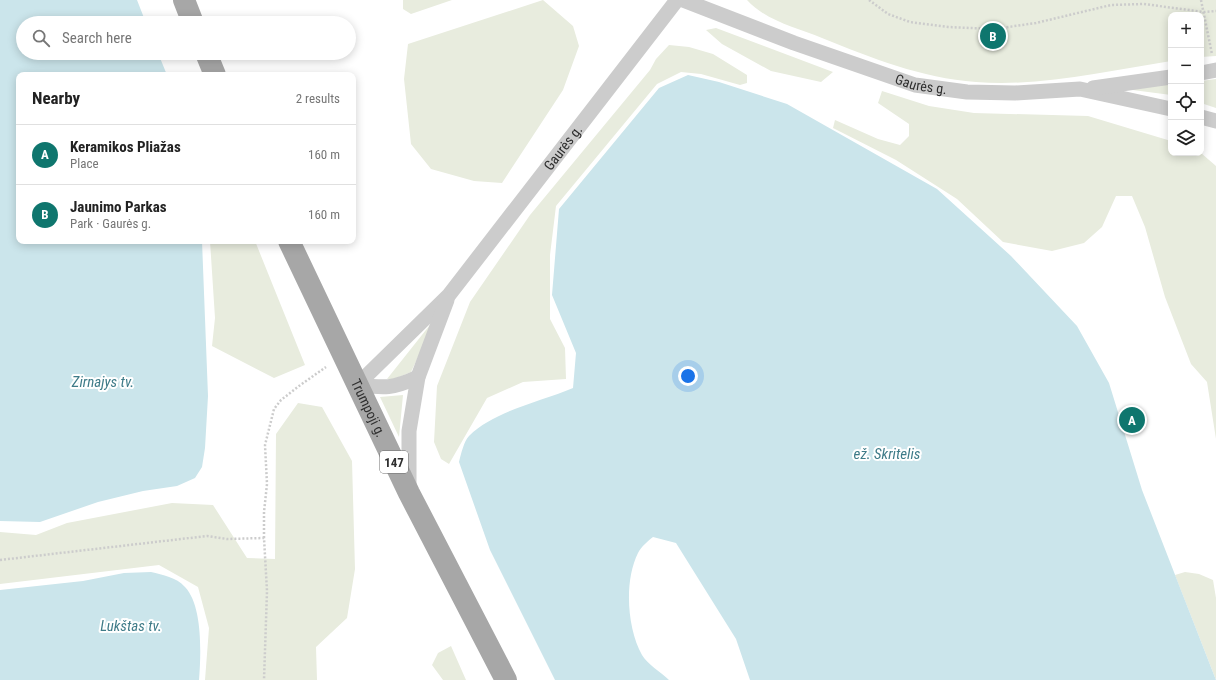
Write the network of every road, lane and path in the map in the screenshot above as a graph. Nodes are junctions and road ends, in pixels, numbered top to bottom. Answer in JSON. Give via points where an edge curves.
{"nodes":[{"id":1,"x":184,"y":0,"type":"edge"},
{"id":2,"x":677,"y":0,"type":"edge"},
{"id":3,"x":682,"y":0,"type":"edge"},
{"id":4,"x":869,"y":0,"type":"edge"},
{"id":5,"x":1201,"y":0,"type":"edge"},
{"id":6,"x":1216,"y":11,"type":"edge"},
{"id":7,"x":1204,"y":12,"type":"junction"},
{"id":8,"x":190,"y":16,"type":"edge"},
{"id":9,"x":209,"y":60,"type":"edge"},
{"id":10,"x":1216,"y":70,"type":"edge"},
{"id":11,"x":214,"y":72,"type":"edge"},
{"id":12,"x":1204,"y":72,"type":"edge"},
{"id":13,"x":1168,"y":77,"type":"edge"},
{"id":14,"x":1080,"y":89,"type":"junction"},
{"id":15,"x":1168,"y":108,"type":"edge"},
{"id":16,"x":1204,"y":118,"type":"edge"},
{"id":17,"x":1216,"y":121,"type":"edge"},
{"id":18,"x":290,"y":244,"type":"edge"},
{"id":19,"x":449,"y":295,"type":"junction"},
{"id":20,"x":344,"y":358,"type":"junction"},
{"id":21,"x":418,"y":377,"type":"junction"},
{"id":22,"x":357,"y":385,"type":"junction"},
{"id":23,"x":409,"y":493,"type":"junction"},
{"id":24,"x":264,"y":538,"type":"junction"},
{"id":25,"x":0,"y":560,"type":"edge"},
{"id":26,"x":264,"y":680,"type":"edge"},
{"id":27,"x":506,"y":680,"type":"edge"}],
"edges":[{"from":1,"to":8,"type":"main road"},
{"from":2,"to":19,"type":"street","name":"Gaurės g."},
{"from":3,"to":14,"type":"street","name":"Gaurės g.","via":[[794,43],[915,85],[968,92],[1015,93]]},
{"from":4,"to":7,"type":"path","via":[[888,14],[910,22],[994,29],[1036,23],[1111,5],[1144,4]]},
{"from":5,"to":7,"type":"path"},
{"from":6,"to":7,"type":"path"},
{"from":7,"to":10,"type":"path"},
{"from":9,"to":11,"type":"main road"},
{"from":10,"to":12,"type":"street"},
{"from":13,"to":14,"type":"street"},
{"from":14,"to":15,"type":"street","name":"Gaurės g."},
{"from":16,"to":17,"type":"street"},
{"from":18,"to":20,"type":"main road","name":"Trumpoji g.","number":"147"},
{"from":19,"to":21,"type":"street","name":"Gaurės g."},
{"from":19,"to":22,"type":"street","name":"Gaurės g."},
{"from":20,"to":22,"type":"main road","name":"Trumpoji g.","number":"147"},
{"from":20,"to":24,"type":"path","via":[[302,383],[274,409],[265,445],[267,484]]},
{"from":21,"to":22,"type":"street","via":[[397,386],[382,388]]},
{"from":21,"to":23,"type":"street","name":"Gaurės g.","via":[[409,431]]},
{"from":22,"to":23,"type":"main road","name":"Trumpoji g.","number":"147"},
{"from":23,"to":27,"type":"main road","name":"Trumpoji g.","number":"147"},
{"from":24,"to":25,"type":"path","via":[[228,539],[207,536]]},
{"from":24,"to":26,"type":"path","via":[[267,591]]}]}
